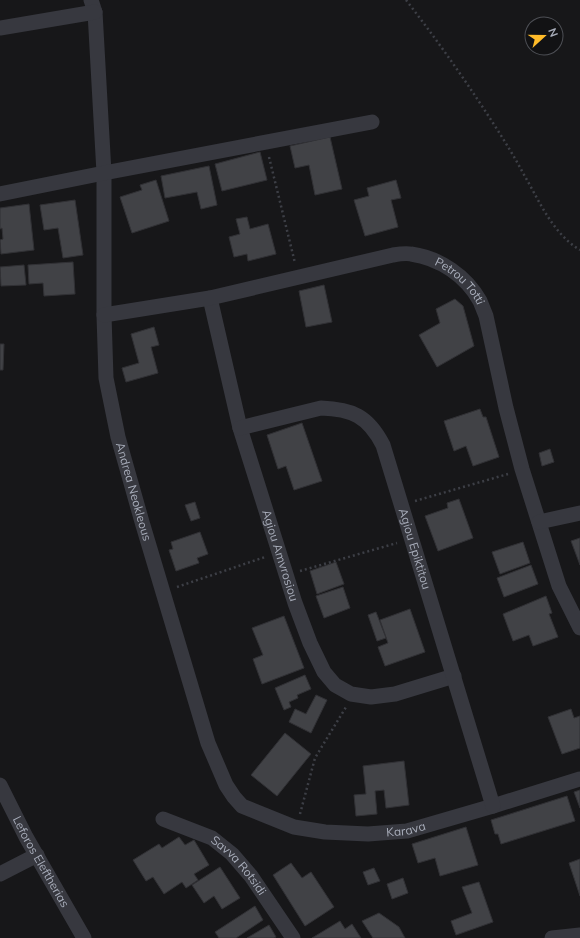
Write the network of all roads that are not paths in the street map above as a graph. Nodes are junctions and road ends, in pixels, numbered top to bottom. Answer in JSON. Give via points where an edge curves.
{"nodes":[{"id":1,"x":93,"y":6,"type":"edge"},
{"id":2,"x":0,"y":28,"type":"edge"},
{"id":3,"x":372,"y":122,"type":"dead end"},
{"id":4,"x":104,"y":173,"type":"junction"},
{"id":5,"x":0,"y":194,"type":"edge"},
{"id":6,"x":210,"y":298,"type":"junction"},
{"id":7,"x":104,"y":315,"type":"junction"},
{"id":8,"x":240,"y":428,"type":"junction"},
{"id":9,"x":580,"y":512,"type":"edge"},
{"id":10,"x":539,"y":522,"type":"junction"},
{"id":11,"x":580,"y":628,"type":"edge"},
{"id":12,"x":454,"y":676,"type":"junction"},
{"id":13,"x":580,"y":779,"type":"edge"},
{"id":14,"x":0,"y":785,"type":"edge"},
{"id":15,"x":234,"y":797,"type":"joint"},
{"id":16,"x":493,"y":806,"type":"junction"},
{"id":17,"x":163,"y":819,"type":"dead end"},
{"id":18,"x":36,"y":855,"type":"junction"},
{"id":19,"x":0,"y":874,"type":"edge"},
{"id":20,"x":580,"y":935,"type":"edge"},
{"id":21,"x":84,"y":938,"type":"edge"},
{"id":22,"x":293,"y":938,"type":"edge"},
{"id":23,"x":552,"y":938,"type":"edge"}],
"edges":[{"from":1,"to":2,"type":"street"},
{"from":1,"to":4,"type":"street","name":"Andrea Neokleous"},
{"from":3,"to":4,"type":"street"},
{"from":4,"to":5,"type":"street"},
{"from":4,"to":7,"type":"street","name":"Andrea Neokleous"},
{"from":6,"to":7,"type":"street","name":"Petrou Totti"},
{"from":6,"to":8,"type":"street","name":"Agiou Amvrosiou"},
{"from":6,"to":10,"type":"street","name":"Petrou Totti","via":[[393,255],[411,254],[425,257],[450,268],[471,288],[486,316],[506,408]]},
{"from":7,"to":15,"type":"street","name":"Andrea Neokleous","via":[[106,378],[118,437],[208,743],[226,785]]},
{"from":8,"to":12,"type":"street","name":"Agiou Amvrosiou","via":[[295,603],[324,672],[335,685],[353,695],[371,697],[395,694]]},
{"from":8,"to":12,"type":"street","name":"Agiou Epiktitou","via":[[321,408],[347,411],[358,416],[376,433],[382,445]]},
{"from":9,"to":10,"type":"street"},
{"from":10,"to":11,"type":"street","name":"Petrou Totti","via":[[559,586]]},
{"from":12,"to":16,"type":"street","name":"Agiou Epiktitou"},
{"from":13,"to":16,"type":"street","name":"Karava"},
{"from":14,"to":18,"type":"street","name":"Leforos Eleftherias"},
{"from":15,"to":16,"type":"street","name":"Karava","via":[[242,806],[296,828],[360,834],[407,831]]},
{"from":17,"to":22,"type":"street","name":"Savva Rotsidi","via":[[212,838],[232,854],[251,876]]},
{"from":18,"to":19,"type":"street"},
{"from":18,"to":21,"type":"street","name":"Leforos Eleftherias"},
{"from":20,"to":23,"type":"street"}]}
